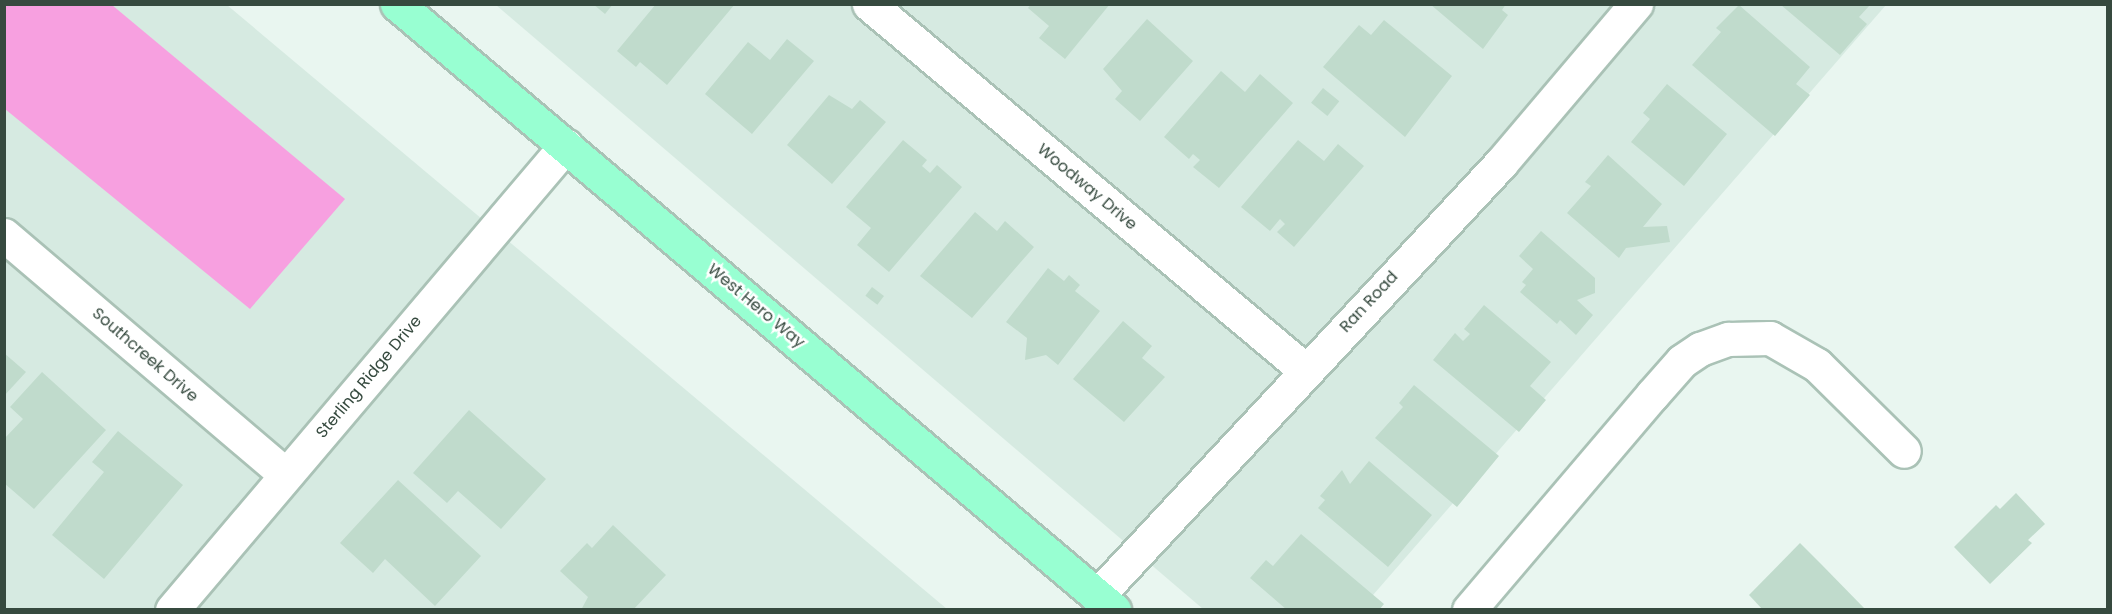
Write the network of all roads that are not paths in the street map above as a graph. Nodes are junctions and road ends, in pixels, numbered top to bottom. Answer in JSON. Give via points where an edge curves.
{"nodes":[{"id":1,"x":397,"y":4,"type":"edge"},
{"id":2,"x":868,"y":4,"type":"edge"},
{"id":3,"x":1636,"y":4,"type":"edge"},
{"id":4,"x":566,"y":145,"type":"junction"},
{"id":5,"x":4,"y":235,"type":"edge"},
{"id":6,"x":1305,"y":370,"type":"junction"},
{"id":7,"x":1904,"y":451,"type":"dead end"},
{"id":8,"x":286,"y":475,"type":"junction"},
{"id":9,"x":1106,"y":603,"type":"edge"},
{"id":10,"x":172,"y":609,"type":"edge"},
{"id":11,"x":1469,"y":609,"type":"edge"}],
"edges":[{"from":1,"to":4,"type":"main road","name":"West Hero Way"},
{"from":2,"to":6,"type":"street","name":"Woodway Drive"},
{"from":3,"to":6,"type":"street","name":"Ran Road","via":[[1501,163]]},
{"from":4,"to":8,"type":"street","name":"Sterling Ridge Drive"},
{"from":4,"to":9,"type":"main road","name":"West Hero Way"},
{"from":5,"to":8,"type":"street","name":"Southcreek Drive"},
{"from":6,"to":9,"type":"street","name":"Ran Road"},
{"from":7,"to":11,"type":"street","via":[[1817,365],[1770,338],[1747,336],[1700,349],[1682,361]]},
{"from":8,"to":10,"type":"street","name":"Sterling Ridge Drive"}]}
